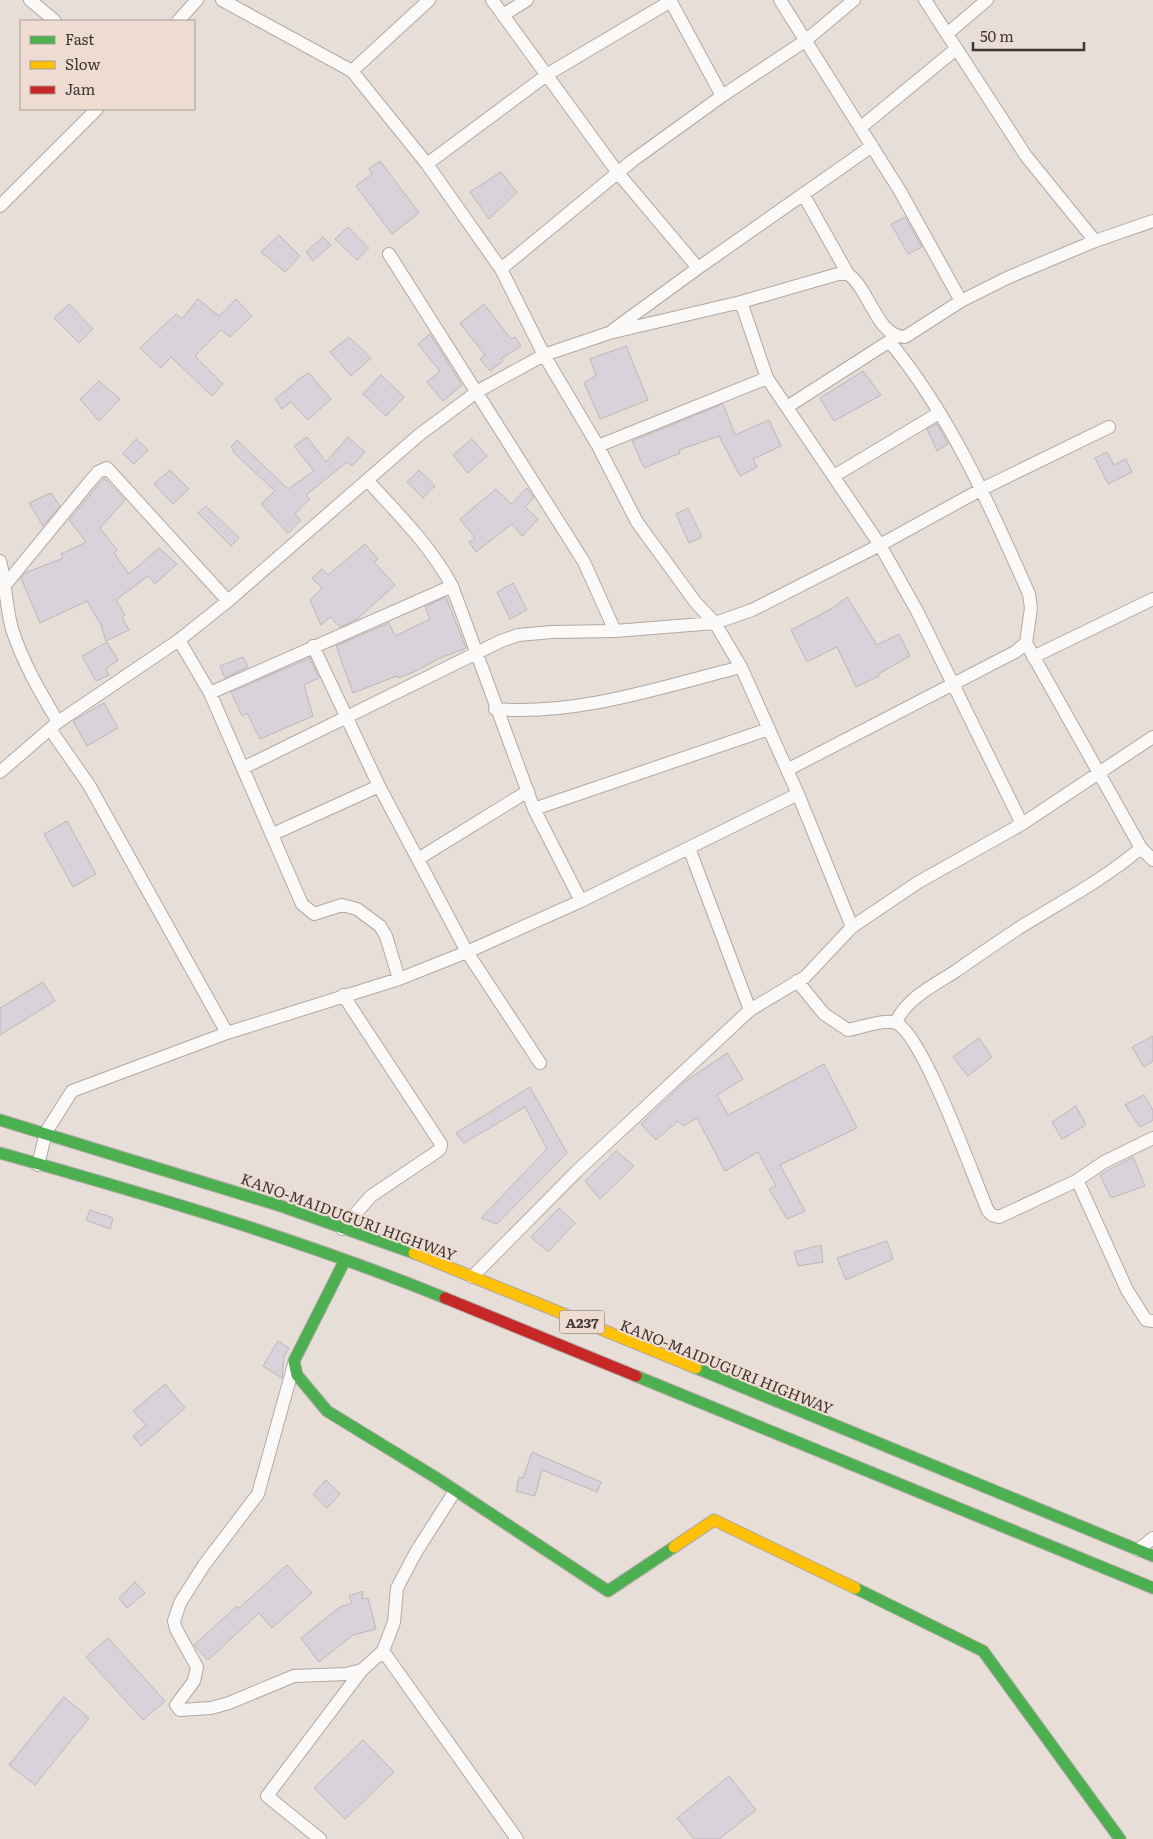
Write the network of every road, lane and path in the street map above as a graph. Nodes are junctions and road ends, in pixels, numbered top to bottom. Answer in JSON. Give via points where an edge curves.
{"nodes":[{"id":1,"x":30,"y":0,"type":"edge"},
{"id":2,"x":197,"y":0,"type":"edge"},
{"id":3,"x":222,"y":0,"type":"edge"},
{"id":4,"x":429,"y":0,"type":"edge"},
{"id":5,"x":492,"y":0,"type":"edge"},
{"id":6,"x":528,"y":0,"type":"edge"},
{"id":7,"x":780,"y":0,"type":"edge"},
{"id":8,"x":854,"y":0,"type":"edge"},
{"id":9,"x":925,"y":0,"type":"edge"},
{"id":10,"x":986,"y":0,"type":"edge"},
{"id":11,"x":671,"y":1,"type":"edge"},
{"id":12,"x":416,"y":4,"type":"edge"},
{"id":13,"x":503,"y":15,"type":"junction"},
{"id":14,"x":54,"y":20,"type":"edge"},
{"id":15,"x":179,"y":20,"type":"edge"},
{"id":16,"x":947,"y":34,"type":"junction"},
{"id":17,"x":805,"y":41,"type":"junction"},
{"id":18,"x":956,"y":49,"type":"junction"},
{"id":19,"x":352,"y":71,"type":"junction"},
{"id":20,"x":548,"y":74,"type":"junction"},
{"id":21,"x":722,"y":96,"type":"junction"},
{"id":22,"x":96,"y":110,"type":"edge"},
{"id":23,"x":860,"y":128,"type":"junction"},
{"id":24,"x":872,"y":146,"type":"junction"},
{"id":25,"x":427,"y":164,"type":"junction"},
{"id":26,"x":618,"y":173,"type":"junction"},
{"id":27,"x":803,"y":194,"type":"junction"},
{"id":28,"x":0,"y":206,"type":"edge"},
{"id":29,"x":1153,"y":221,"type":"edge"},
{"id":30,"x":1094,"y":241,"type":"junction"},
{"id":31,"x":389,"y":254,"type":"dead end"},
{"id":32,"x":698,"y":268,"type":"junction"},
{"id":33,"x":501,"y":269,"type":"junction"},
{"id":34,"x":848,"y":274,"type":"junction"},
{"id":35,"x":961,"y":301,"type":"junction"},
{"id":36,"x":741,"y":302,"type":"junction"},
{"id":37,"x":609,"y":333,"type":"junction"},
{"id":38,"x":892,"y":339,"type":"junction"},
{"id":39,"x":544,"y":355,"type":"junction"},
{"id":40,"x":767,"y":378,"type":"junction"},
{"id":41,"x":478,"y":391,"type":"junction"},
{"id":42,"x":787,"y":407,"type":"junction"},
{"id":43,"x":939,"y":412,"type":"junction"},
{"id":44,"x":1109,"y":427,"type":"dead end"},
{"id":45,"x":598,"y":446,"type":"junction"},
{"id":46,"x":834,"y":476,"type":"junction"},
{"id":47,"x":367,"y":480,"type":"junction"},
{"id":48,"x":982,"y":489,"type":"junction"},
{"id":49,"x":880,"y":545,"type":"junction"},
{"id":50,"x":0,"y":561,"type":"edge"},
{"id":51,"x":6,"y":584,"type":"junction"},
{"id":52,"x":452,"y":586,"type":"junction"},
{"id":53,"x":1153,"y":600,"type":"edge"},
{"id":54,"x":228,"y":601,"type":"junction"},
{"id":55,"x":4,"y":604,"type":"edge"},
{"id":56,"x":715,"y":623,"type":"junction"},
{"id":57,"x":616,"y":631,"type":"junction"},
{"id":58,"x":178,"y":640,"type":"junction"},
{"id":59,"x":1026,"y":643,"type":"junction"},
{"id":60,"x":313,"y":646,"type":"junction"},
{"id":61,"x":475,"y":654,"type":"junction"},
{"id":62,"x":1033,"y":658,"type":"junction"},
{"id":63,"x":741,"y":667,"type":"junction"},
{"id":64,"x":952,"y":685,"type":"junction"},
{"id":65,"x":210,"y":693,"type":"junction"},
{"id":66,"x":495,"y":709,"type":"junction"},
{"id":67,"x":346,"y":719,"type":"junction"},
{"id":68,"x":54,"y":726,"type":"junction"},
{"id":69,"x":769,"y":730,"type":"junction"},
{"id":70,"x":1153,"y":738,"type":"edge"},
{"id":71,"x":243,"y":768,"type":"junction"},
{"id":72,"x":787,"y":770,"type":"junction"},
{"id":73,"x":0,"y":772,"type":"edge"},
{"id":74,"x":1098,"y":774,"type":"junction"},
{"id":75,"x":380,"y":786,"type":"junction"},
{"id":76,"x":528,"y":790,"type":"junction"},
{"id":77,"x":798,"y":794,"type":"junction"},
{"id":78,"x":534,"y":809,"type":"junction"},
{"id":79,"x":1022,"y":824,"type":"junction"},
{"id":80,"x":273,"y":834,"type":"junction"},
{"id":81,"x":689,"y":848,"type":"junction"},
{"id":82,"x":1141,"y":848,"type":"junction"},
{"id":83,"x":418,"y":859,"type":"junction"},
{"id":84,"x":1153,"y":860,"type":"edge"},
{"id":85,"x":581,"y":901,"type":"junction"},
{"id":86,"x":852,"y":927,"type":"junction"},
{"id":87,"x":467,"y":952,"type":"junction"},
{"id":88,"x":399,"y":979,"type":"junction"},
{"id":89,"x":797,"y":981,"type":"junction"},
{"id":90,"x":343,"y":996,"type":"junction"},
{"id":91,"x":750,"y":1010,"type":"junction"},
{"id":92,"x":896,"y":1022,"type":"junction"},
{"id":93,"x":227,"y":1033,"type":"junction"},
{"id":94,"x":540,"y":1063,"type":"dead end"},
{"id":95,"x":0,"y":1120,"type":"edge"},
{"id":96,"x":46,"y":1132,"type":"junction"},
{"id":97,"x":1153,"y":1138,"type":"edge"},
{"id":98,"x":0,"y":1153,"type":"edge"},
{"id":99,"x":38,"y":1165,"type":"junction"},
{"id":100,"x":1076,"y":1181,"type":"junction"},
{"id":101,"x":342,"y":1230,"type":"junction"},
{"id":102,"x":345,"y":1260,"type":"junction"},
{"id":103,"x":472,"y":1277,"type":"junction"},
{"id":104,"x":1153,"y":1321,"type":"edge"},
{"id":105,"x":294,"y":1361,"type":"junction"},
{"id":106,"x":455,"y":1491,"type":"junction"},
{"id":107,"x":1153,"y":1538,"type":"edge"},
{"id":108,"x":1138,"y":1550,"type":"junction"},
{"id":109,"x":1153,"y":1556,"type":"edge"},
{"id":110,"x":1153,"y":1588,"type":"edge"},
{"id":111,"x":383,"y":1651,"type":"junction"},
{"id":112,"x":362,"y":1670,"type":"junction"},
{"id":113,"x":320,"y":1839,"type":"edge"},
{"id":114,"x":517,"y":1839,"type":"edge"},
{"id":115,"x":1120,"y":1839,"type":"edge"}],
"edges":[{"from":1,"to":14,"type":"street"},
{"from":2,"to":15,"type":"street"},
{"from":3,"to":19,"type":"street"},
{"from":4,"to":12,"type":"street"},
{"from":5,"to":13,"type":"street"},
{"from":6,"to":13,"type":"street"},
{"from":7,"to":17,"type":"street"},
{"from":8,"to":17,"type":"street"},
{"from":9,"to":16,"type":"street"},
{"from":10,"to":16,"type":"street"},
{"from":11,"to":20,"type":"street"},
{"from":11,"to":21,"type":"street"},
{"from":12,"to":19,"type":"street"},
{"from":13,"to":20,"type":"street"},
{"from":16,"to":18,"type":"street"},
{"from":17,"to":21,"type":"street"},
{"from":17,"to":23,"type":"street"},
{"from":18,"to":23,"type":"street"},
{"from":18,"to":30,"type":"street","via":[[1026,156]]},
{"from":19,"to":25,"type":"street"},
{"from":20,"to":25,"type":"street"},
{"from":20,"to":26,"type":"street"},
{"from":21,"to":26,"type":"street"},
{"from":22,"to":28,"type":"street"},
{"from":23,"to":24,"type":"street"},
{"from":24,"to":27,"type":"street"},
{"from":24,"to":35,"type":"street"},
{"from":25,"to":33,"type":"street"},
{"from":26,"to":32,"type":"street"},
{"from":26,"to":33,"type":"street"},
{"from":27,"to":32,"type":"street"},
{"from":27,"to":34,"type":"street"},
{"from":29,"to":30,"type":"street"},
{"from":30,"to":35,"type":"street"},
{"from":31,"to":41,"type":"street"},
{"from":32,"to":37,"type":"street"},
{"from":33,"to":39,"type":"street"},
{"from":34,"to":36,"type":"street"},
{"from":34,"to":38,"type":"street","via":[[858,282]]},
{"from":35,"to":38,"type":"street","via":[[905,337]]},
{"from":36,"to":37,"type":"street"},
{"from":36,"to":40,"type":"street"},
{"from":37,"to":39,"type":"street"},
{"from":38,"to":42,"type":"street"},
{"from":38,"to":43,"type":"street"},
{"from":39,"to":41,"type":"street"},
{"from":39,"to":45,"type":"street"},
{"from":40,"to":42,"type":"street"},
{"from":40,"to":45,"type":"street"},
{"from":41,"to":47,"type":"street","via":[[419,435]]},
{"from":41,"to":57,"type":"street","via":[[584,562]]},
{"from":42,"to":46,"type":"street"},
{"from":43,"to":46,"type":"street"},
{"from":43,"to":48,"type":"street"},
{"from":44,"to":48,"type":"street"},
{"from":45,"to":56,"type":"street","via":[[637,522],[696,603]]},
{"from":46,"to":49,"type":"street"},
{"from":47,"to":52,"type":"street","via":[[418,536]]},
{"from":47,"to":54,"type":"street"},
{"from":48,"to":49,"type":"street"},
{"from":48,"to":59,"type":"street","via":[[1029,594],[1031,608]]},
{"from":49,"to":56,"type":"street","via":[[752,610]]},
{"from":49,"to":64,"type":"street","via":[[917,611]]},
{"from":50,"to":51,"type":"street"},
{"from":51,"to":54,"type":"street","via":[[98,472],[108,468]]},
{"from":51,"to":55,"type":"street"},
{"from":52,"to":60,"type":"street"},
{"from":52,"to":61,"type":"street"},
{"from":53,"to":62,"type":"street"},
{"from":54,"to":58,"type":"street"},
{"from":55,"to":68,"type":"street","via":[[25,666]]},
{"from":56,"to":57,"type":"street"},
{"from":56,"to":63,"type":"street"},
{"from":57,"to":61,"type":"street","via":[[518,636]]},
{"from":58,"to":65,"type":"street"},
{"from":58,"to":68,"type":"street"},
{"from":59,"to":62,"type":"street"},
{"from":59,"to":64,"type":"street","via":[[1016,652]]},
{"from":60,"to":65,"type":"street"},
{"from":60,"to":67,"type":"street"},
{"from":61,"to":66,"type":"street"},
{"from":61,"to":67,"type":"street"},
{"from":62,"to":74,"type":"street"},
{"from":63,"to":66,"type":"street","via":[[622,697],[552,709]]},
{"from":63,"to":69,"type":"street"},
{"from":64,"to":72,"type":"street"},
{"from":64,"to":79,"type":"street"},
{"from":65,"to":71,"type":"street"},
{"from":66,"to":76,"type":"street"},
{"from":67,"to":71,"type":"street"},
{"from":67,"to":75,"type":"street"},
{"from":68,"to":73,"type":"street"},
{"from":68,"to":93,"type":"street"},
{"from":69,"to":72,"type":"street"},
{"from":69,"to":78,"type":"street"},
{"from":70,"to":74,"type":"street"},
{"from":71,"to":80,"type":"street"},
{"from":72,"to":77,"type":"street"},
{"from":74,"to":79,"type":"street"},
{"from":74,"to":82,"type":"street"},
{"from":75,"to":80,"type":"street"},
{"from":75,"to":83,"type":"street"},
{"from":76,"to":78,"type":"street"},
{"from":76,"to":83,"type":"street"},
{"from":77,"to":81,"type":"street"},
{"from":77,"to":86,"type":"street"},
{"from":78,"to":85,"type":"street"},
{"from":79,"to":86,"type":"street","via":[[875,909]]},
{"from":80,"to":88,"type":"street","via":[[302,904],[314,914],[342,905],[357,909],[380,926]]},
{"from":81,"to":85,"type":"street"},
{"from":81,"to":91,"type":"street"},
{"from":82,"to":84,"type":"street"},
{"from":82,"to":92,"type":"street","via":[[1114,870],[1020,927],[921,994],[902,1009]]},
{"from":83,"to":87,"type":"street"},
{"from":85,"to":87,"type":"street"},
{"from":86,"to":89,"type":"street","via":[[805,977]]},
{"from":87,"to":88,"type":"street"},
{"from":87,"to":94,"type":"street"},
{"from":88,"to":90,"type":"street"},
{"from":89,"to":91,"type":"street"},
{"from":89,"to":92,"type":"street","via":[[824,1014],[848,1030]]},
{"from":90,"to":93,"type":"street"},
{"from":90,"to":101,"type":"street","via":[[441,1144],[435,1153],[371,1196]]},
{"from":91,"to":103,"type":"street","via":[[577,1171]]},
{"from":92,"to":100,"type":"street","via":[[903,1026],[921,1055],[992,1215],[1000,1217]]},
{"from":93,"to":96,"type":"street","via":[[72,1091]]},
{"from":95,"to":96,"type":"main road","name":"KANO-MAIDUGURI HIGHWAY","number":"A237"},
{"from":96,"to":99,"type":"street"},
{"from":96,"to":101,"type":"main road","name":"KANO-MAIDUGURI HIGHWAY","number":"A237","via":[[284,1207]]},
{"from":97,"to":100,"type":"street","via":[[1104,1162]]},
{"from":98,"to":99,"type":"main road","number":"A237"},
{"from":99,"to":102,"type":"main road","number":"A237","via":[[152,1196]]},
{"from":100,"to":104,"type":"street","via":[[1127,1290],[1146,1320]]},
{"from":101,"to":103,"type":"main road","name":"KANO-MAIDUGURI HIGHWAY","number":"A237","via":[[420,1255]]},
{"from":102,"to":105,"type":"main road"},
{"from":102,"to":110,"type":"main road","number":"A237","via":[[382,1272]]},
{"from":103,"to":108,"type":"main road","name":"KANO-MAIDUGURI HIGHWAY","number":"A237"},
{"from":105,"to":106,"type":"main road","via":[[297,1376],[327,1411]]},
{"from":105,"to":112,"type":"street","via":[[258,1494],[204,1565],[180,1603],[174,1621],[176,1629],[197,1667],[194,1681],[176,1705],[180,1710],[210,1708],[294,1676],[346,1674]]},
{"from":106,"to":111,"type":"street","via":[[397,1588],[394,1622]]},
{"from":106,"to":115,"type":"main road","via":[[608,1592],[714,1520],[983,1651]]},
{"from":107,"to":108,"type":"street"},
{"from":108,"to":109,"type":"main road","name":"KANO-MAIDUGURI HIGHWAY","number":"A237"},
{"from":111,"to":112,"type":"street"},
{"from":111,"to":114,"type":"street"},
{"from":112,"to":113,"type":"street","via":[[268,1796]]}]}
